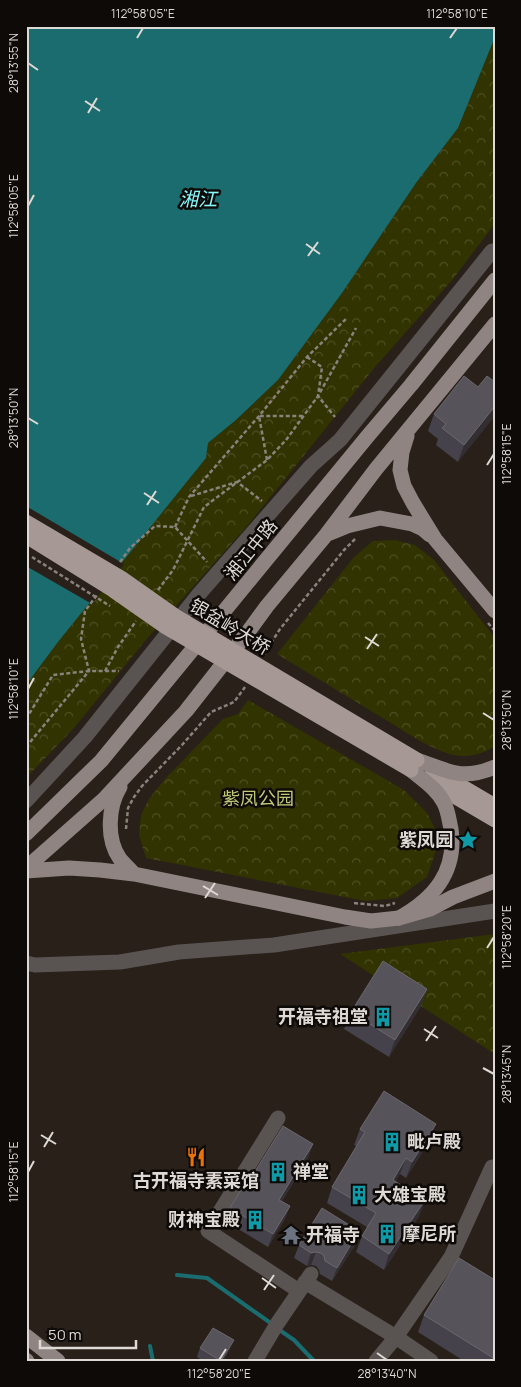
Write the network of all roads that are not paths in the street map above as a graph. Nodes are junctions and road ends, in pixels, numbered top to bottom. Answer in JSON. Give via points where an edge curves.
{"nodes":[{"id":1,"x":495,"y":251,"type":"edge"},
{"id":2,"x":495,"y":280,"type":"edge"},
{"id":3,"x":495,"y":324,"type":"edge"},
{"id":4,"x":408,"y":430,"type":"junction"},
{"id":5,"x":367,"y":437,"type":"junction"},
{"id":6,"x":312,"y":466,"type":"junction"},
{"id":7,"x":26,"y":522,"type":"edge"},
{"id":8,"x":326,"y":535,"type":"junction"},
{"id":9,"x":26,"y":536,"type":"edge"},
{"id":10,"x":435,"y":540,"type":"junction"},
{"id":11,"x":489,"y":613,"type":"edge"},
{"id":12,"x":414,"y":765,"type":"junction"},
{"id":13,"x":495,"y":767,"type":"edge"},
{"id":14,"x":126,"y":776,"type":"junction"},
{"id":15,"x":26,"y":801,"type":"edge"},
{"id":16,"x":495,"y":806,"type":"edge"},
{"id":17,"x":495,"y":820,"type":"edge"},
{"id":18,"x":26,"y":834,"type":"edge"},
{"id":19,"x":26,"y":869,"type":"edge"},
{"id":20,"x":134,"y":874,"type":"junction"},
{"id":21,"x":495,"y":881,"type":"edge"},
{"id":22,"x":495,"y":911,"type":"edge"},
{"id":23,"x":399,"y":918,"type":"junction"},
{"id":24,"x":26,"y":963,"type":"edge"},
{"id":25,"x":278,"y":1118,"type":"dead end"},
{"id":26,"x":492,"y":1167,"type":"dead end"},
{"id":27,"x":305,"y":1282,"type":"junction"},
{"id":28,"x":26,"y":1336,"type":"edge"},
{"id":29,"x":396,"y":1337,"type":"junction"},
{"id":30,"x":58,"y":1361,"type":"edge"},
{"id":31,"x":255,"y":1361,"type":"edge"},
{"id":32,"x":376,"y":1361,"type":"edge"},
{"id":33,"x":431,"y":1361,"type":"edge"}],
"edges":[{"from":1,"to":6,"type":"street","via":[[340,440]]},
{"from":2,"to":5,"type":"main road","name":"湘江中路"},
{"from":3,"to":4,"type":"main road"},
{"from":4,"to":8,"type":"main road"},
{"from":4,"to":10,"type":"main road","via":[[400,470],[413,504]]},
{"from":5,"to":6,"type":"street"},
{"from":5,"to":18,"type":"main road","name":"湘江中路","via":[[102,760]]},
{"from":6,"to":15,"type":"street","via":[[199,594],[84,736]]},
{"from":7,"to":12,"type":"highway","name":"银盆岭大桥","bridge":true,"via":[[121,578],[175,616]]},
{"from":8,"to":10,"type":"main road","via":[[380,518],[412,524]]},
{"from":8,"to":14,"type":"main road","via":[[186,711]]},
{"from":9,"to":12,"type":"highway","name":"银盆岭大桥","bridge":true,"via":[[166,627]]},
{"from":10,"to":11,"type":"main road"},
{"from":12,"to":13,"type":"main road","bridge":true,"via":[[466,775]]},
{"from":12,"to":16,"type":"highway","bridge":true},
{"from":12,"to":17,"type":"highway","bridge":true},
{"from":12,"to":23,"type":"main road","bridge":true,"via":[[444,802],[449,818],[452,854],[438,887],[414,910]]},
{"from":14,"to":19,"type":"main road"},
{"from":14,"to":20,"type":"main road","via":[[115,795],[110,826],[120,859]]},
{"from":19,"to":20,"type":"main road","via":[[69,868]]},
{"from":20,"to":23,"type":"main road","via":[[345,917],[371,921]]},
{"from":21,"to":23,"type":"main road","bridge":true,"via":[[430,909]]},
{"from":22,"to":24,"type":"street","via":[[274,945],[179,952],[120,962]]},
{"from":25,"to":27,"type":"street","via":[[208,1231]]},
{"from":26,"to":29,"type":"street","via":[[451,1257]]},
{"from":27,"to":29,"type":"street"},
{"from":27,"to":31,"type":"street"},
{"from":28,"to":30,"type":"main road"},
{"from":29,"to":32,"type":"street"},
{"from":29,"to":33,"type":"street"}]}
